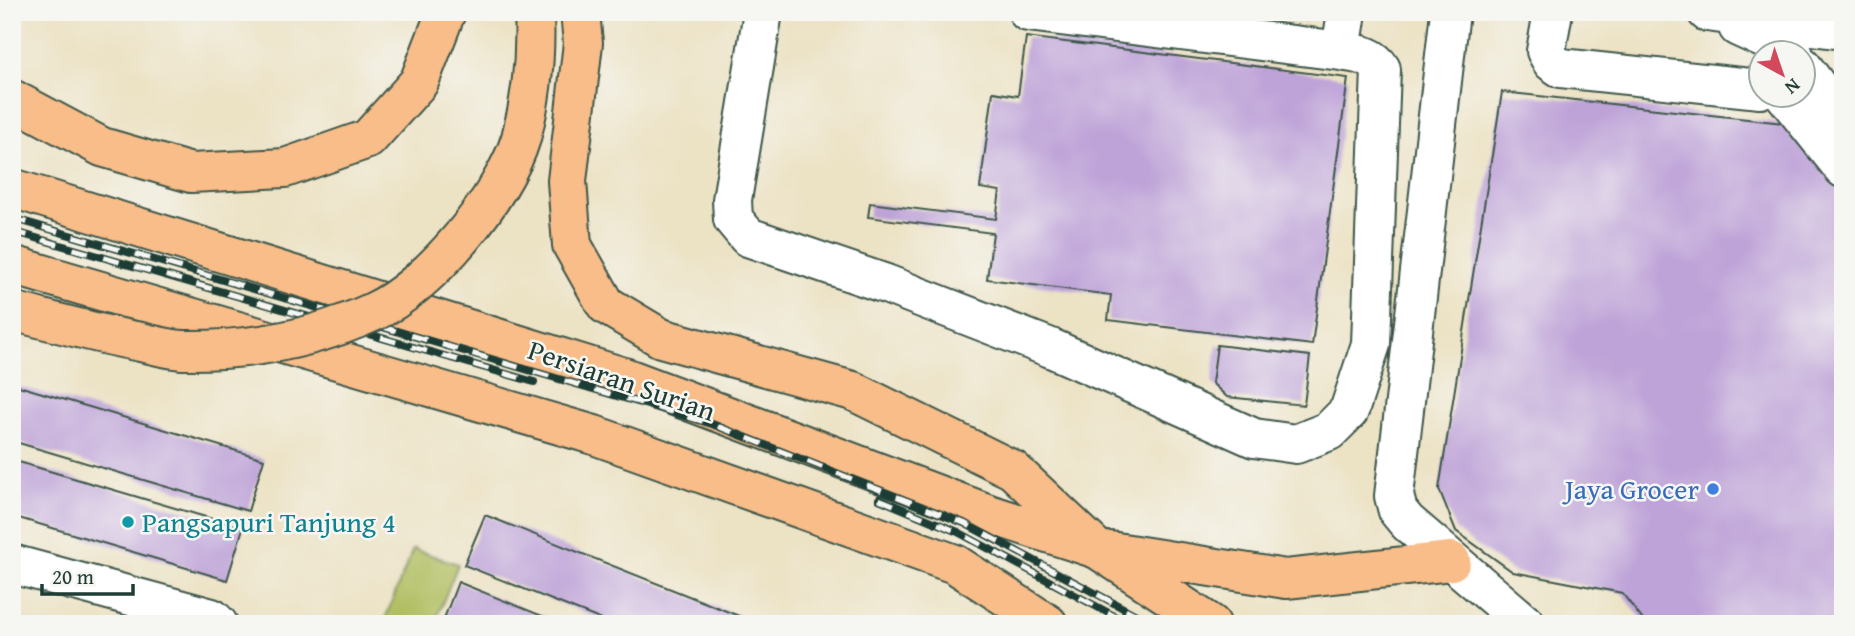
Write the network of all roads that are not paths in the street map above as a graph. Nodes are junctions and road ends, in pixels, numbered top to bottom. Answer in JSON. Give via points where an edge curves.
{"nodes":[{"id":1,"x":446,"y":12,"type":"edge"},
{"id":2,"x":534,"y":12,"type":"edge"},
{"id":3,"x":580,"y":12,"type":"edge"},
{"id":4,"x":763,"y":12,"type":"edge"},
{"id":5,"x":1028,"y":12,"type":"edge"},
{"id":6,"x":1347,"y":12,"type":"edge"},
{"id":7,"x":1450,"y":12,"type":"edge"},
{"id":8,"x":1553,"y":12,"type":"edge"},
{"id":9,"x":1707,"y":12,"type":"edge"},
{"id":10,"x":1714,"y":13,"type":"edge"},
{"id":11,"x":1806,"y":29,"type":"edge"},
{"id":12,"x":1843,"y":30,"type":"edge"},
{"id":13,"x":1342,"y":51,"type":"junction"},
{"id":14,"x":1816,"y":85,"type":"edge"},
{"id":15,"x":1746,"y":88,"type":"edge"},
{"id":16,"x":12,"y":99,"type":"edge"},
{"id":17,"x":1795,"y":108,"type":"edge"},
{"id":18,"x":1843,"y":121,"type":"edge"},
{"id":19,"x":12,"y":127,"type":"edge"},
{"id":20,"x":102,"y":147,"type":"junction"},
{"id":21,"x":12,"y":167,"type":"edge"},
{"id":22,"x":1843,"y":168,"type":"edge"},
{"id":23,"x":12,"y":188,"type":"edge"},
{"id":24,"x":131,"y":223,"type":"junction"},
{"id":25,"x":12,"y":265,"type":"edge"},
{"id":26,"x":12,"y":311,"type":"edge"},
{"id":27,"x":1097,"y":549,"type":"junction"},
{"id":28,"x":1451,"y":561,"type":"junction"},
{"id":29,"x":12,"y":564,"type":"edge"},
{"id":30,"x":218,"y":624,"type":"edge"},
{"id":31,"x":1048,"y":624,"type":"edge"},
{"id":32,"x":1210,"y":624,"type":"edge"},
{"id":33,"x":1526,"y":624,"type":"edge"}],
"edges":[{"from":1,"to":20,"type":"main road","via":[[419,82],[368,139],[285,168],[191,173]]},
{"from":2,"to":26,"type":"main road","bridge":true,"via":[[536,56],[520,140],[490,200],[458,243],[418,283],[375,312],[315,333],[255,345],[179,350]]},
{"from":3,"to":27,"type":"main road","via":[[583,43],[567,181],[572,245],[606,304],[661,338],[853,391],[1013,470]]},
{"from":4,"to":13,"type":"street","via":[[732,200],[733,219],[748,237],[1051,348],[1254,438],[1296,444],[1329,431],[1349,411],[1371,344],[1381,69],[1369,57]]},
{"from":5,"to":13,"type":"street"},
{"from":6,"to":13,"type":"street"},
{"from":7,"to":28,"type":"street","via":[[1394,496],[1407,522]]},
{"from":8,"to":15,"type":"street","via":[[1546,51],[1561,68]]},
{"from":9,"to":10,"type":"street"},
{"from":10,"to":11,"type":"street"},
{"from":11,"to":12,"type":"street"},
{"from":14,"to":18,"type":"street"},
{"from":16,"to":20,"type":"main road"},
{"from":17,"to":22,"type":"street"},
{"from":19,"to":20,"type":"main road"},
{"from":21,"to":24,"type":"main road","via":[[92,197]]},
{"from":23,"to":24,"type":"main road","name":"Persiaran Surian"},
{"from":24,"to":27,"type":"main road","name":"Persiaran Surian","via":[[627,378]]},
{"from":25,"to":31,"type":"main road","via":[[594,436],[956,564]]},
{"from":27,"to":28,"type":"main road","via":[[1286,579]]},
{"from":27,"to":32,"type":"main road","name":"Persiaran Surian"},
{"from":28,"to":33,"type":"street"},
{"from":29,"to":30,"type":"street","via":[[212,618]]}]}
